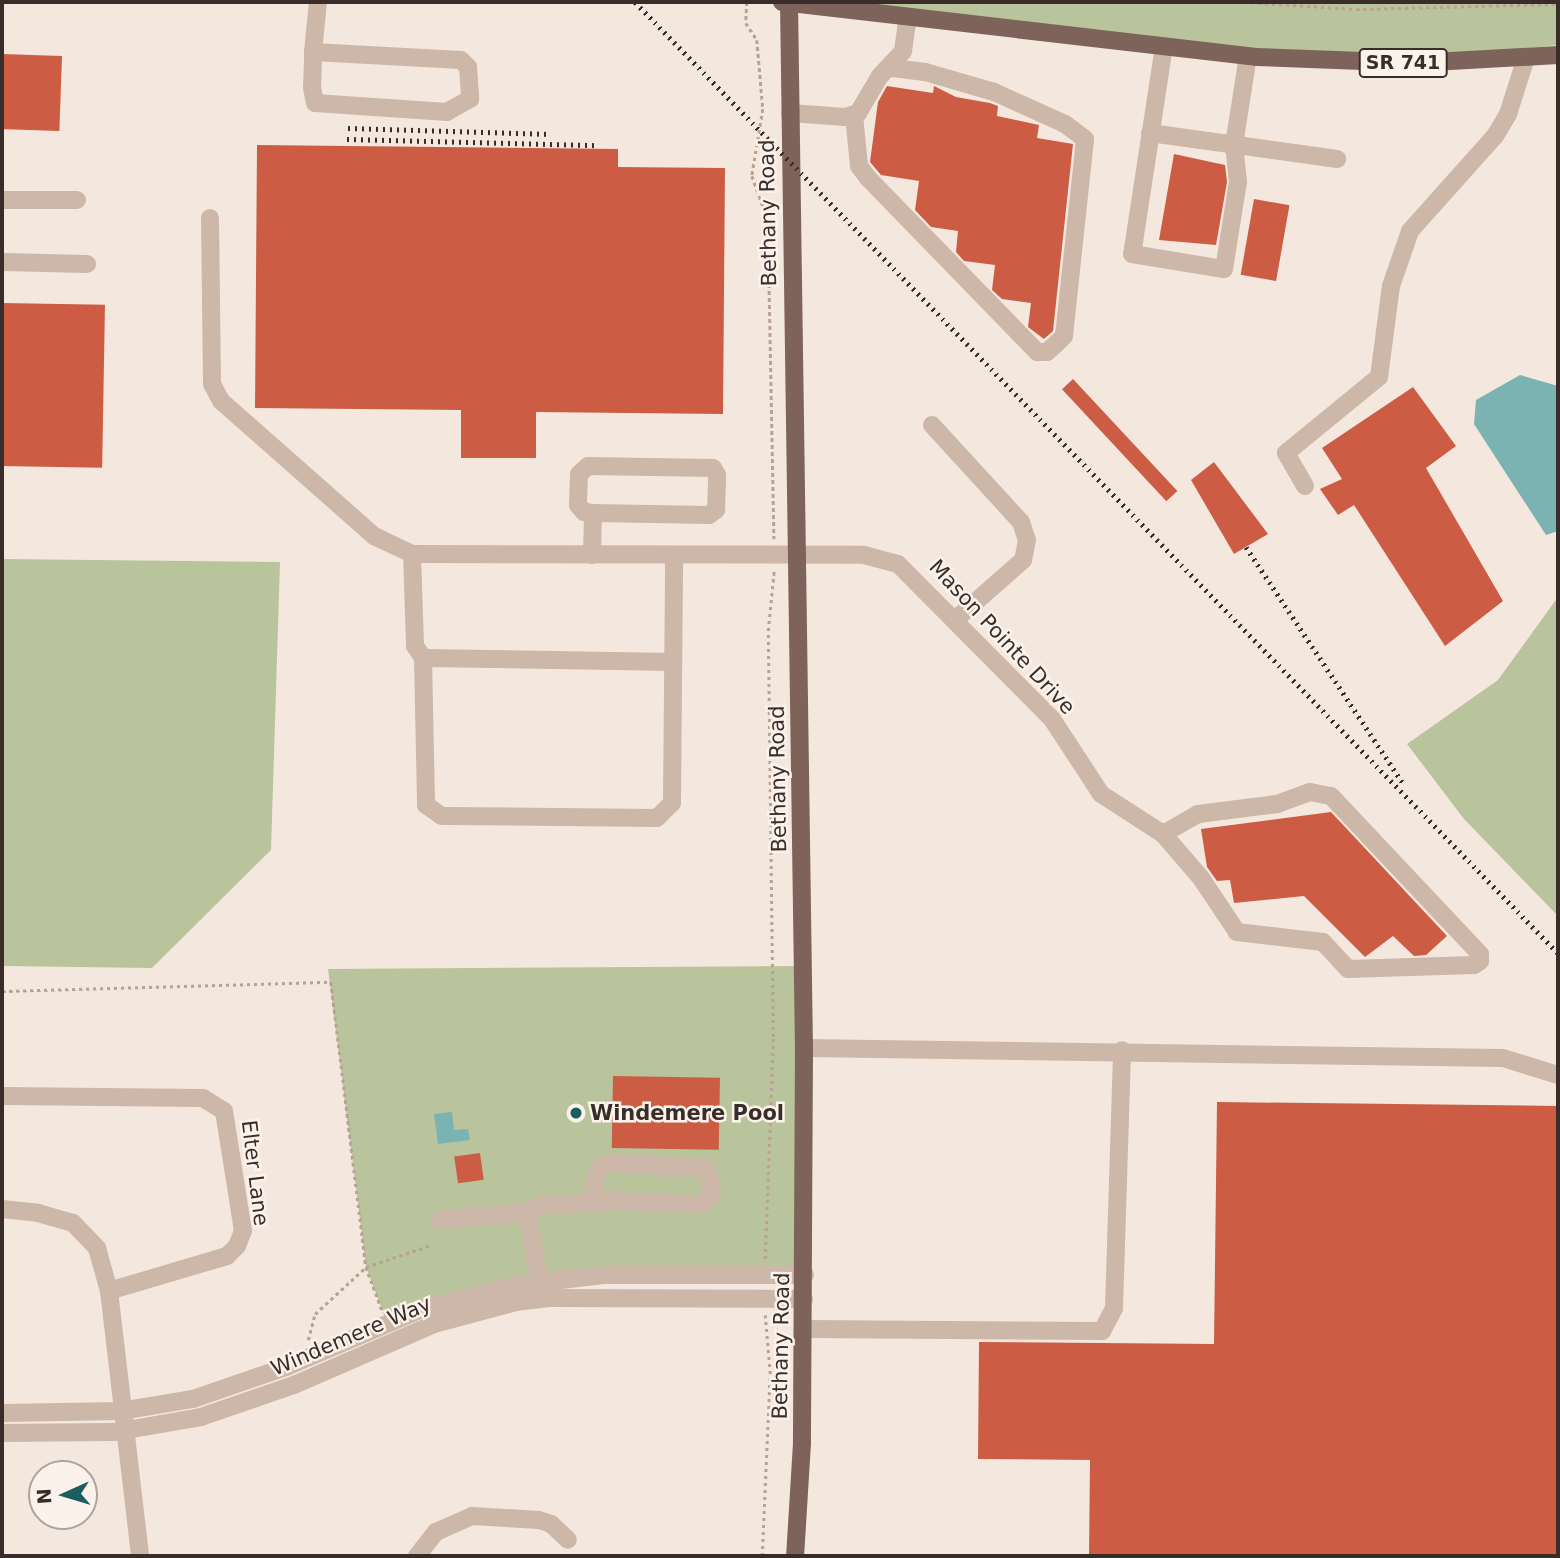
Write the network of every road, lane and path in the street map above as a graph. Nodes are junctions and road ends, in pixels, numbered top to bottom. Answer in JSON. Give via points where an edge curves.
{"nodes":[{"id":1,"x":318,"y":2,"type":"edge"},
{"id":2,"x":747,"y":2,"type":"edge"},
{"id":3,"x":782,"y":2,"type":"edge"},
{"id":4,"x":789,"y":2,"type":"edge"},
{"id":5,"x":1244,"y":2,"type":"edge"},
{"id":6,"x":1558,"y":4,"type":"edge"},
{"id":7,"x":908,"y":16,"type":"junction"},
{"id":8,"x":1164,"y":46,"type":"junction"},
{"id":9,"x":313,"y":52,"type":"junction"},
{"id":10,"x":1558,"y":55,"type":"edge"},
{"id":11,"x":1248,"y":56,"type":"junction"},
{"id":12,"x":1526,"y":58,"type":"junction"},
{"id":13,"x":890,"y":68,"type":"junction"},
{"id":14,"x":790,"y":113,"type":"junction"},
{"id":15,"x":853,"y":115,"type":"junction"},
{"id":16,"x":1150,"y":133,"type":"junction"},
{"id":17,"x":1234,"y":145,"type":"junction"},
{"id":18,"x":1337,"y":159,"type":"dead end"},
{"id":19,"x":2,"y":200,"type":"edge"},
{"id":20,"x":77,"y":200,"type":"dead end"},
{"id":21,"x":210,"y":218,"type":"dead end"},
{"id":22,"x":2,"y":262,"type":"edge"},
{"id":23,"x":87,"y":264,"type":"dead end"},
{"id":24,"x":932,"y":425,"type":"dead end"},
{"id":25,"x":1305,"y":486,"type":"dead end"},
{"id":26,"x":593,"y":513,"type":"junction"},
{"id":27,"x":412,"y":554,"type":"junction"},
{"id":28,"x":592,"y":555,"type":"junction"},
{"id":29,"x":674,"y":556,"type":"junction"},
{"id":30,"x":774,"y":557,"type":"junction"},
{"id":31,"x":798,"y":557,"type":"junction"},
{"id":32,"x":956,"y":619,"type":"junction"},
{"id":33,"x":423,"y":658,"type":"junction"},
{"id":34,"x":673,"y":662,"type":"junction"},
{"id":35,"x":1163,"y":834,"type":"junction"},
{"id":36,"x":2,"y":991,"type":"edge"},
{"id":37,"x":804,"y":1048,"type":"junction"},
{"id":38,"x":1122,"y":1051,"type":"junction"},
{"id":39,"x":1558,"y":1074,"type":"edge"},
{"id":40,"x":2,"y":1096,"type":"edge"},
{"id":41,"x":592,"y":1203,"type":"junction"},
{"id":42,"x":527,"y":1212,"type":"junction"},
{"id":43,"x":2,"y":1214,"type":"edge"},
{"id":44,"x":440,"y":1220,"type":"dead end"},
{"id":45,"x":431,"y":1245,"type":"dead end"},
{"id":46,"x":366,"y":1267,"type":"junction"},
{"id":47,"x":765,"y":1267,"type":"dead end"},
{"id":48,"x":805,"y":1275,"type":"junction"},
{"id":49,"x":542,"y":1290,"type":"junction"},
{"id":50,"x":109,"y":1291,"type":"junction"},
{"id":51,"x":804,"y":1299,"type":"junction"},
{"id":52,"x":765,"y":1308,"type":"dead end"},
{"id":53,"x":387,"y":1323,"type":"junction"},
{"id":54,"x":804,"y":1329,"type":"junction"},
{"id":55,"x":303,"y":1360,"type":"junction"},
{"id":56,"x":121,"y":1411,"type":"junction"},
{"id":57,"x":2,"y":1413,"type":"edge"},
{"id":58,"x":124,"y":1431,"type":"junction"},
{"id":59,"x":2,"y":1433,"type":"edge"},
{"id":60,"x":568,"y":1540,"type":"dead end"},
{"id":61,"x":140,"y":1556,"type":"edge"},
{"id":62,"x":417,"y":1556,"type":"edge"},
{"id":63,"x":762,"y":1556,"type":"edge"},
{"id":64,"x":795,"y":1556,"type":"edge"}],
"edges":[{"from":1,"to":9,"type":"street"},
{"from":2,"to":30,"type":"path","via":[[746,23],[757,40],[763,109],[752,176],[765,212],[769,270]]},
{"from":3,"to":4,"type":"main road","number":"SR 741"},
{"from":4,"to":7,"type":"main road","number":"SR 741"},
{"from":4,"to":14,"type":"main road","name":"Bethany Road"},
{"from":5,"to":6,"type":"path","via":[[1356,9]]},
{"from":7,"to":8,"type":"main road","number":"SR 741"},
{"from":7,"to":13,"type":"street","via":[[903,51]]},
{"from":8,"to":11,"type":"main road","number":"SR 741"},
{"from":8,"to":16,"type":"street"},
{"from":9,"to":9,"type":"street","via":[[461,60],[470,75],[470,99],[447,112],[315,103]]},
{"from":10,"to":12,"type":"main road","number":"SR 741"},
{"from":11,"to":12,"type":"main road","number":"SR 741","via":[[1372,63]]},
{"from":11,"to":17,"type":"street"},
{"from":12,"to":25,"type":"street","via":[[1508,114],[1494,136],[1410,231],[1391,286],[1379,377],[1286,453]]},
{"from":13,"to":15,"type":"street"},
{"from":13,"to":15,"type":"street","via":[[994,92],[1065,124],[1085,139],[1064,336],[1056,344],[1037,352],[868,178],[859,166]]},
{"from":14,"to":15,"type":"street"},
{"from":14,"to":31,"type":"main road","name":"Bethany Road"},
{"from":16,"to":17,"type":"street"},
{"from":16,"to":17,"type":"street","via":[[1132,254],[1224,269],[1238,182]]},
{"from":17,"to":18,"type":"street"},
{"from":19,"to":20,"type":"street"},
{"from":21,"to":27,"type":"street","via":[[212,384],[221,401],[374,536]]},
{"from":22,"to":23,"type":"street"},
{"from":24,"to":32,"type":"street","via":[[1021,522],[1027,540],[1023,560]]},
{"from":26,"to":26,"type":"street","via":[[709,515],[716,510],[718,475],[713,468],[588,466],[579,474],[578,505]]},
{"from":26,"to":28,"type":"street"},
{"from":27,"to":28,"type":"street","name":"Mason Pointe Drive"},
{"from":27,"to":33,"type":"street","via":[[415,646]]},
{"from":28,"to":29,"type":"street","name":"Mason Pointe Drive"},
{"from":29,"to":30,"type":"street","name":"Mason Pointe Drive"},
{"from":29,"to":34,"type":"street"},
{"from":30,"to":31,"type":"street","name":"Mason Pointe Drive"},
{"from":30,"to":47,"type":"path","via":[[768,631],[773,1037]]},
{"from":31,"to":32,"type":"street","name":"Mason Pointe Drive","via":[[863,555],[898,564]]},
{"from":31,"to":37,"type":"main road","name":"Bethany Road"},
{"from":32,"to":35,"type":"street","name":"Mason Pointe Drive","via":[[1052,719],[1101,794]]},
{"from":33,"to":34,"type":"street"},
{"from":33,"to":34,"type":"street","via":[[426,805],[442,816],[657,818],[672,803]]},
{"from":35,"to":35,"type":"street","via":[[1198,814],[1278,804],[1310,792],[1331,796],[1480,954],[1480,961],[1474,965],[1348,969],[1323,942],[1237,932],[1201,878]]},
{"from":36,"to":46,"type":"path","via":[[331,982]]},
{"from":37,"to":38,"type":"street"},
{"from":37,"to":48,"type":"main road","name":"Bethany Road"},
{"from":38,"to":39,"type":"street","via":[[1503,1058]]},
{"from":38,"to":54,"type":"street","via":[[1114,1308],[1102,1331]]},
{"from":40,"to":50,"type":"street","name":"Elter Lane","via":[[203,1098],[224,1111],[243,1231],[237,1246],[227,1256]]},
{"from":41,"to":41,"type":"street","via":[[696,1204],[708,1201],[712,1187],[707,1168],[610,1163],[600,1167]]},
{"from":41,"to":42,"type":"street","via":[[543,1205]]},
{"from":42,"to":44,"type":"street"},
{"from":42,"to":49,"type":"street"},
{"from":43,"to":50,"type":"street","via":[[73,1223],[97,1248]]},
{"from":45,"to":46,"type":"path"},
{"from":46,"to":53,"type":"path"},
{"from":46,"to":55,"type":"path","via":[[315,1314]]},
{"from":48,"to":49,"type":"street","name":"Windemere Way","via":[[665,1273]]},
{"from":48,"to":51,"type":"main road","name":"Bethany Road"},
{"from":49,"to":51,"type":"street","name":"Windemere Way"},
{"from":49,"to":53,"type":"street","name":"Windemere Way","via":[[469,1295]]},
{"from":49,"to":58,"type":"street","name":"Windemere Way","via":[[434,1324],[260,1399],[201,1417]]},
{"from":50,"to":56,"type":"street"},
{"from":51,"to":54,"type":"main road","name":"Bethany Road"},
{"from":52,"to":63,"type":"path","via":[[770,1374]]},
{"from":53,"to":55,"type":"street","name":"Windemere Way"},
{"from":54,"to":64,"type":"main road","name":"Bethany Road"},
{"from":55,"to":56,"type":"street","name":"Windemere Way","via":[[228,1389]]},
{"from":56,"to":57,"type":"street","name":"Windemere Way"},
{"from":56,"to":58,"type":"street"},
{"from":58,"to":59,"type":"street","name":"Windemere Way"},
{"from":58,"to":61,"type":"street"},
{"from":60,"to":62,"type":"street","via":[[551,1524],[539,1520],[472,1516],[436,1532]]}]}
